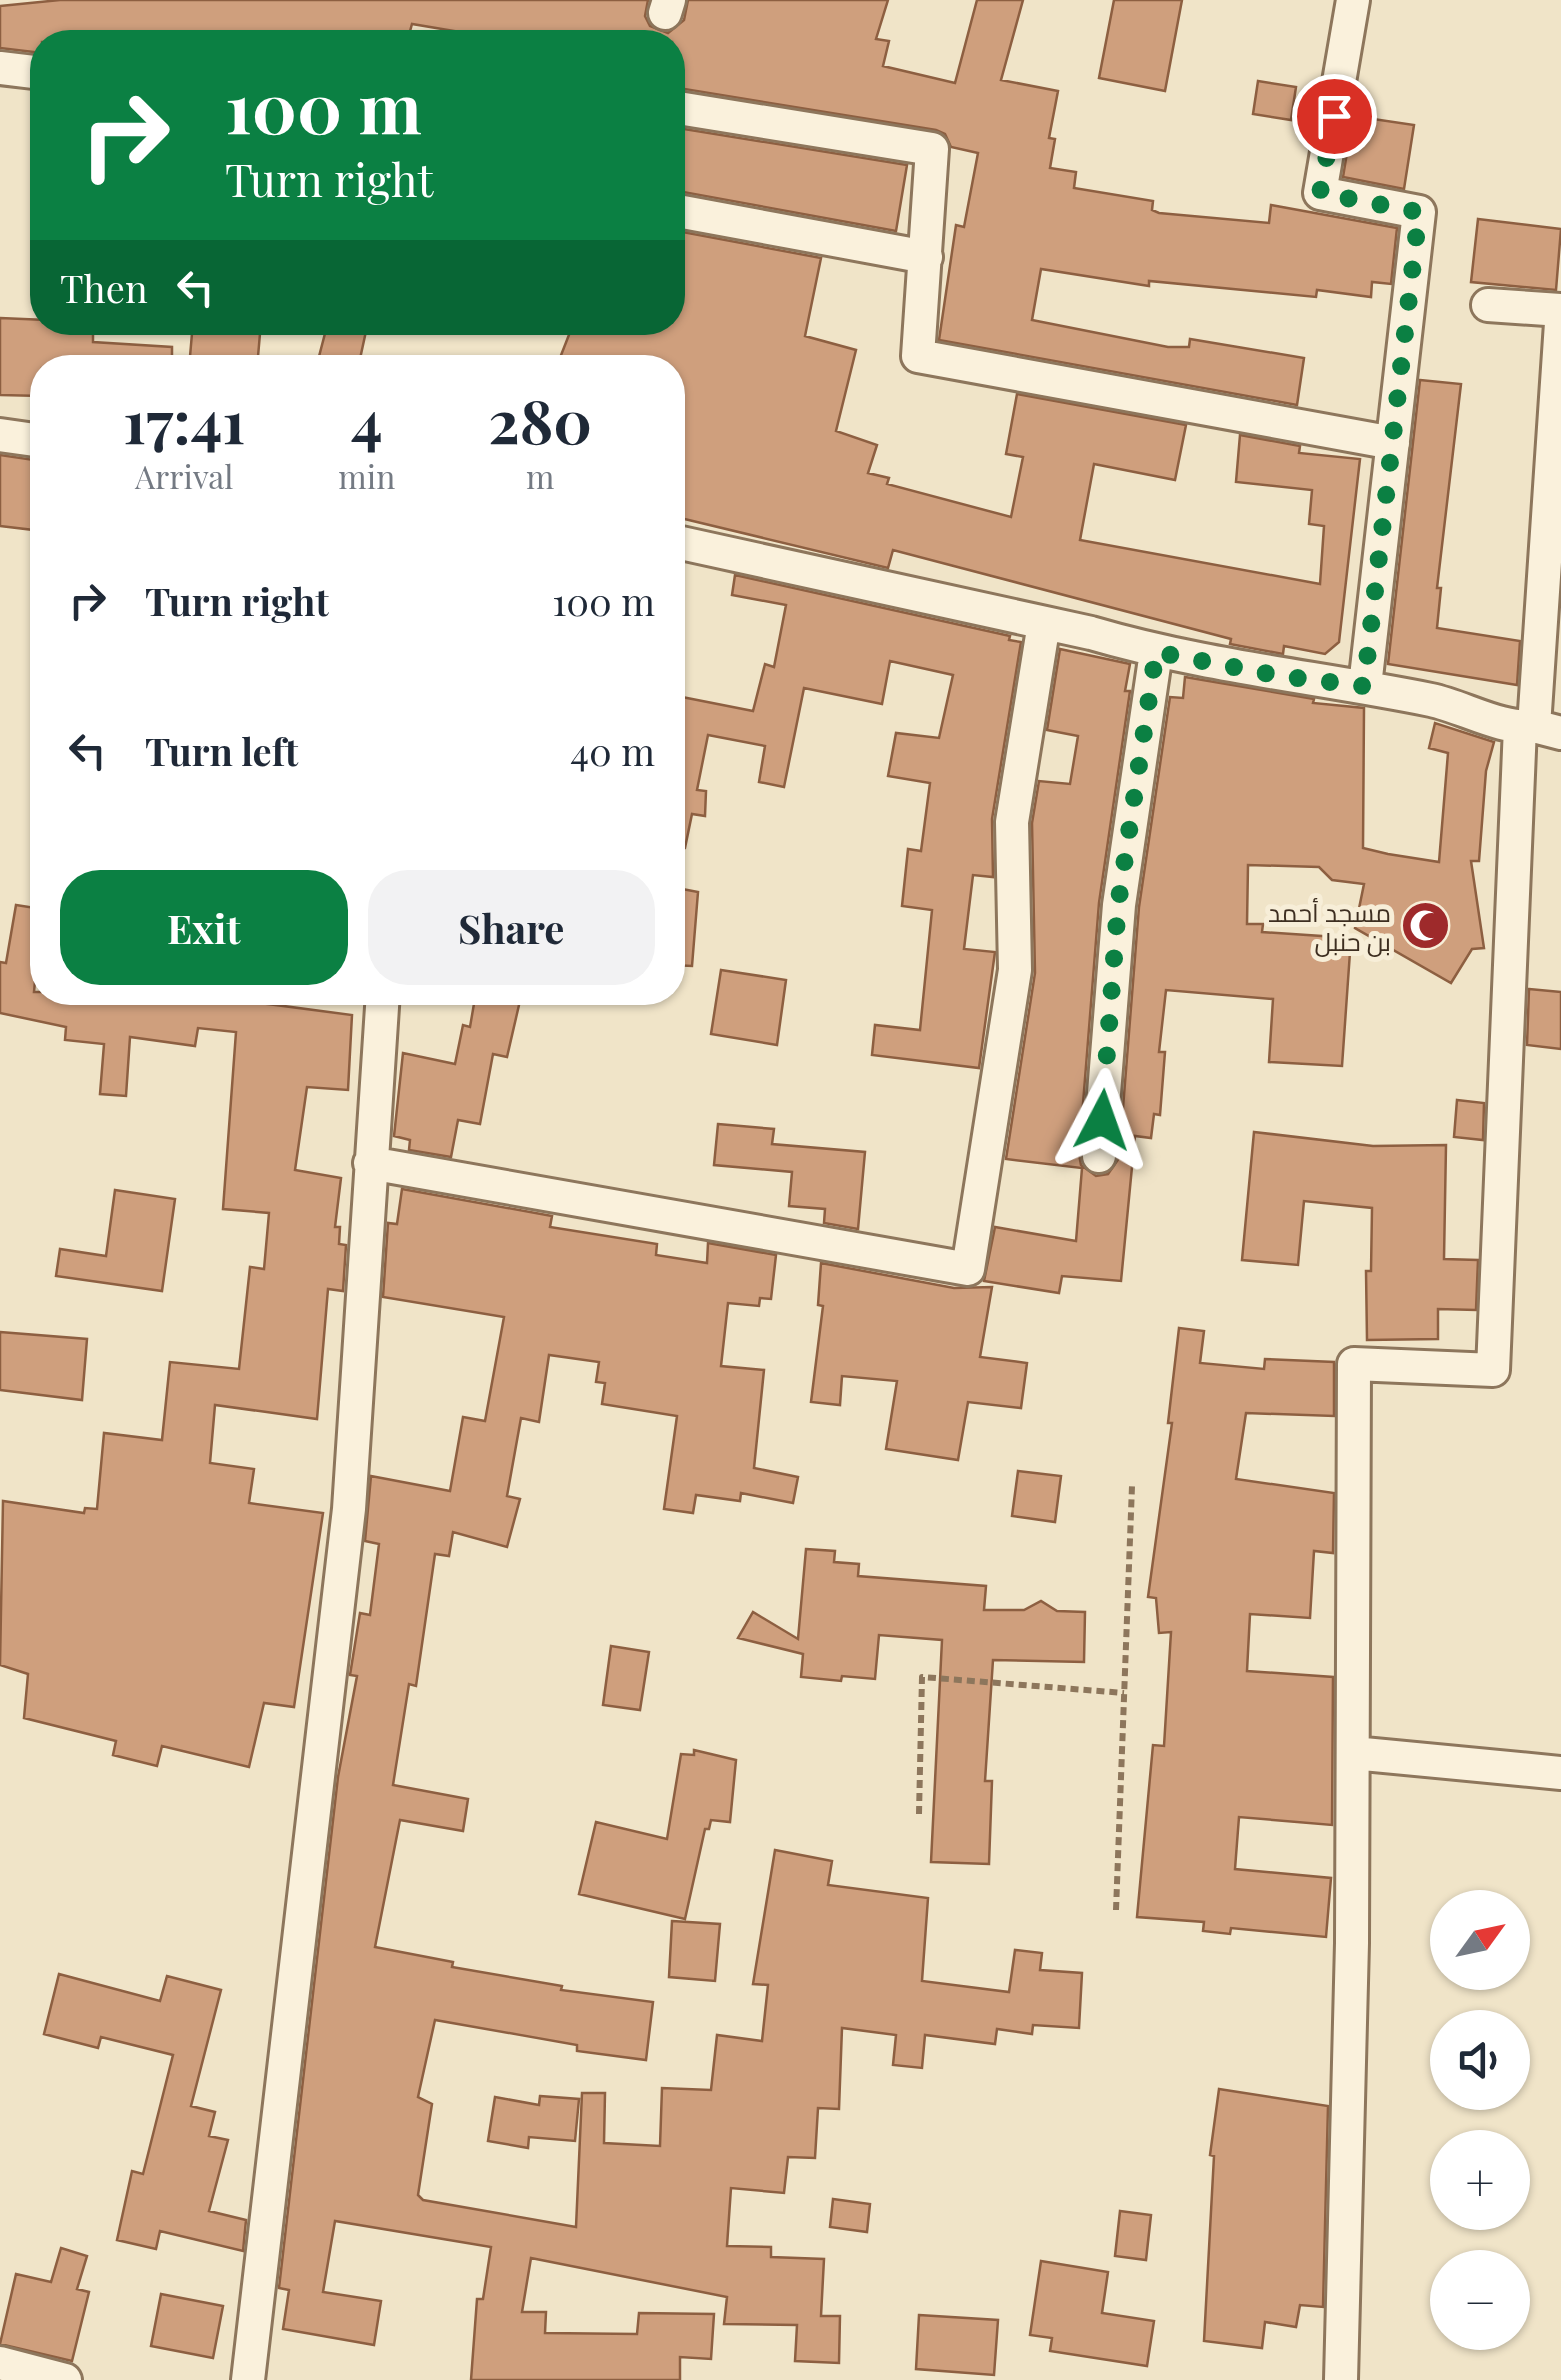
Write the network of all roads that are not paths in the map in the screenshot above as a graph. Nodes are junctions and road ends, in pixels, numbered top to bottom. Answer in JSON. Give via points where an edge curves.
{"nodes":[{"id":1,"x":1354,"y":0,"type":"edge"},
{"id":2,"x":0,"y":68,"type":"edge"},
{"id":3,"x":30,"y":72,"type":"edge"},
{"id":4,"x":685,"y":109,"type":"edge"},
{"id":5,"x":685,"y":212,"type":"edge"},
{"id":6,"x":926,"y":257,"type":"junction"},
{"id":7,"x":1488,"y":305,"type":"dead end"},
{"id":8,"x":1561,"y":310,"type":"edge"},
{"id":9,"x":1561,"y":322,"type":"edge"},
{"id":10,"x":0,"y":435,"type":"edge"},
{"id":11,"x":30,"y":439,"type":"edge"},
{"id":12,"x":1392,"y":444,"type":"junction"},
{"id":13,"x":685,"y":544,"type":"edge"},
{"id":14,"x":1044,"y":623,"type":"junction"},
{"id":15,"x":1156,"y":652,"type":"junction"},
{"id":16,"x":1364,"y":686,"type":"junction"},
{"id":17,"x":1538,"y":729,"type":"edge"},
{"id":18,"x":382,"y":1005,"type":"edge"},
{"id":19,"x":1099,"y":1156,"type":"dead end"},
{"id":20,"x":370,"y":1163,"type":"junction"},
{"id":21,"x":1353,"y":1753,"type":"junction"},
{"id":22,"x":1561,"y":1773,"type":"edge"},
{"id":23,"x":0,"y":2363,"type":"edge"},
{"id":24,"x":64,"y":2380,"type":"edge"},
{"id":25,"x":248,"y":2380,"type":"edge"},
{"id":26,"x":1342,"y":2380,"type":"edge"}],
"edges":[{"from":1,"to":12,"type":"street","via":[[1320,193],[1419,212]]},
{"from":2,"to":3,"type":"street"},
{"from":4,"to":6,"type":"street","via":[[932,148]]},
{"from":5,"to":6,"type":"street"},
{"from":6,"to":12,"type":"street","via":[[918,356]]},
{"from":7,"to":8,"type":"street"},
{"from":9,"to":17,"type":"street"},
{"from":10,"to":11,"type":"street"},
{"from":12,"to":16,"type":"street"},
{"from":13,"to":14,"type":"street"},
{"from":14,"to":15,"type":"street"},
{"from":14,"to":20,"type":"street","via":[[1012,822],[1015,970],[968,1269]]},
{"from":15,"to":16,"type":"street"},
{"from":15,"to":19,"type":"street","via":[[1118,905]]},
{"from":16,"to":17,"type":"street"},
{"from":17,"to":21,"type":"street","via":[[1493,1370],[1354,1364]]},
{"from":18,"to":20,"type":"street"},
{"from":20,"to":25,"type":"street","via":[[350,1508]]},
{"from":21,"to":22,"type":"street"},
{"from":21,"to":26,"type":"street"},
{"from":23,"to":24,"type":"street"}]}
